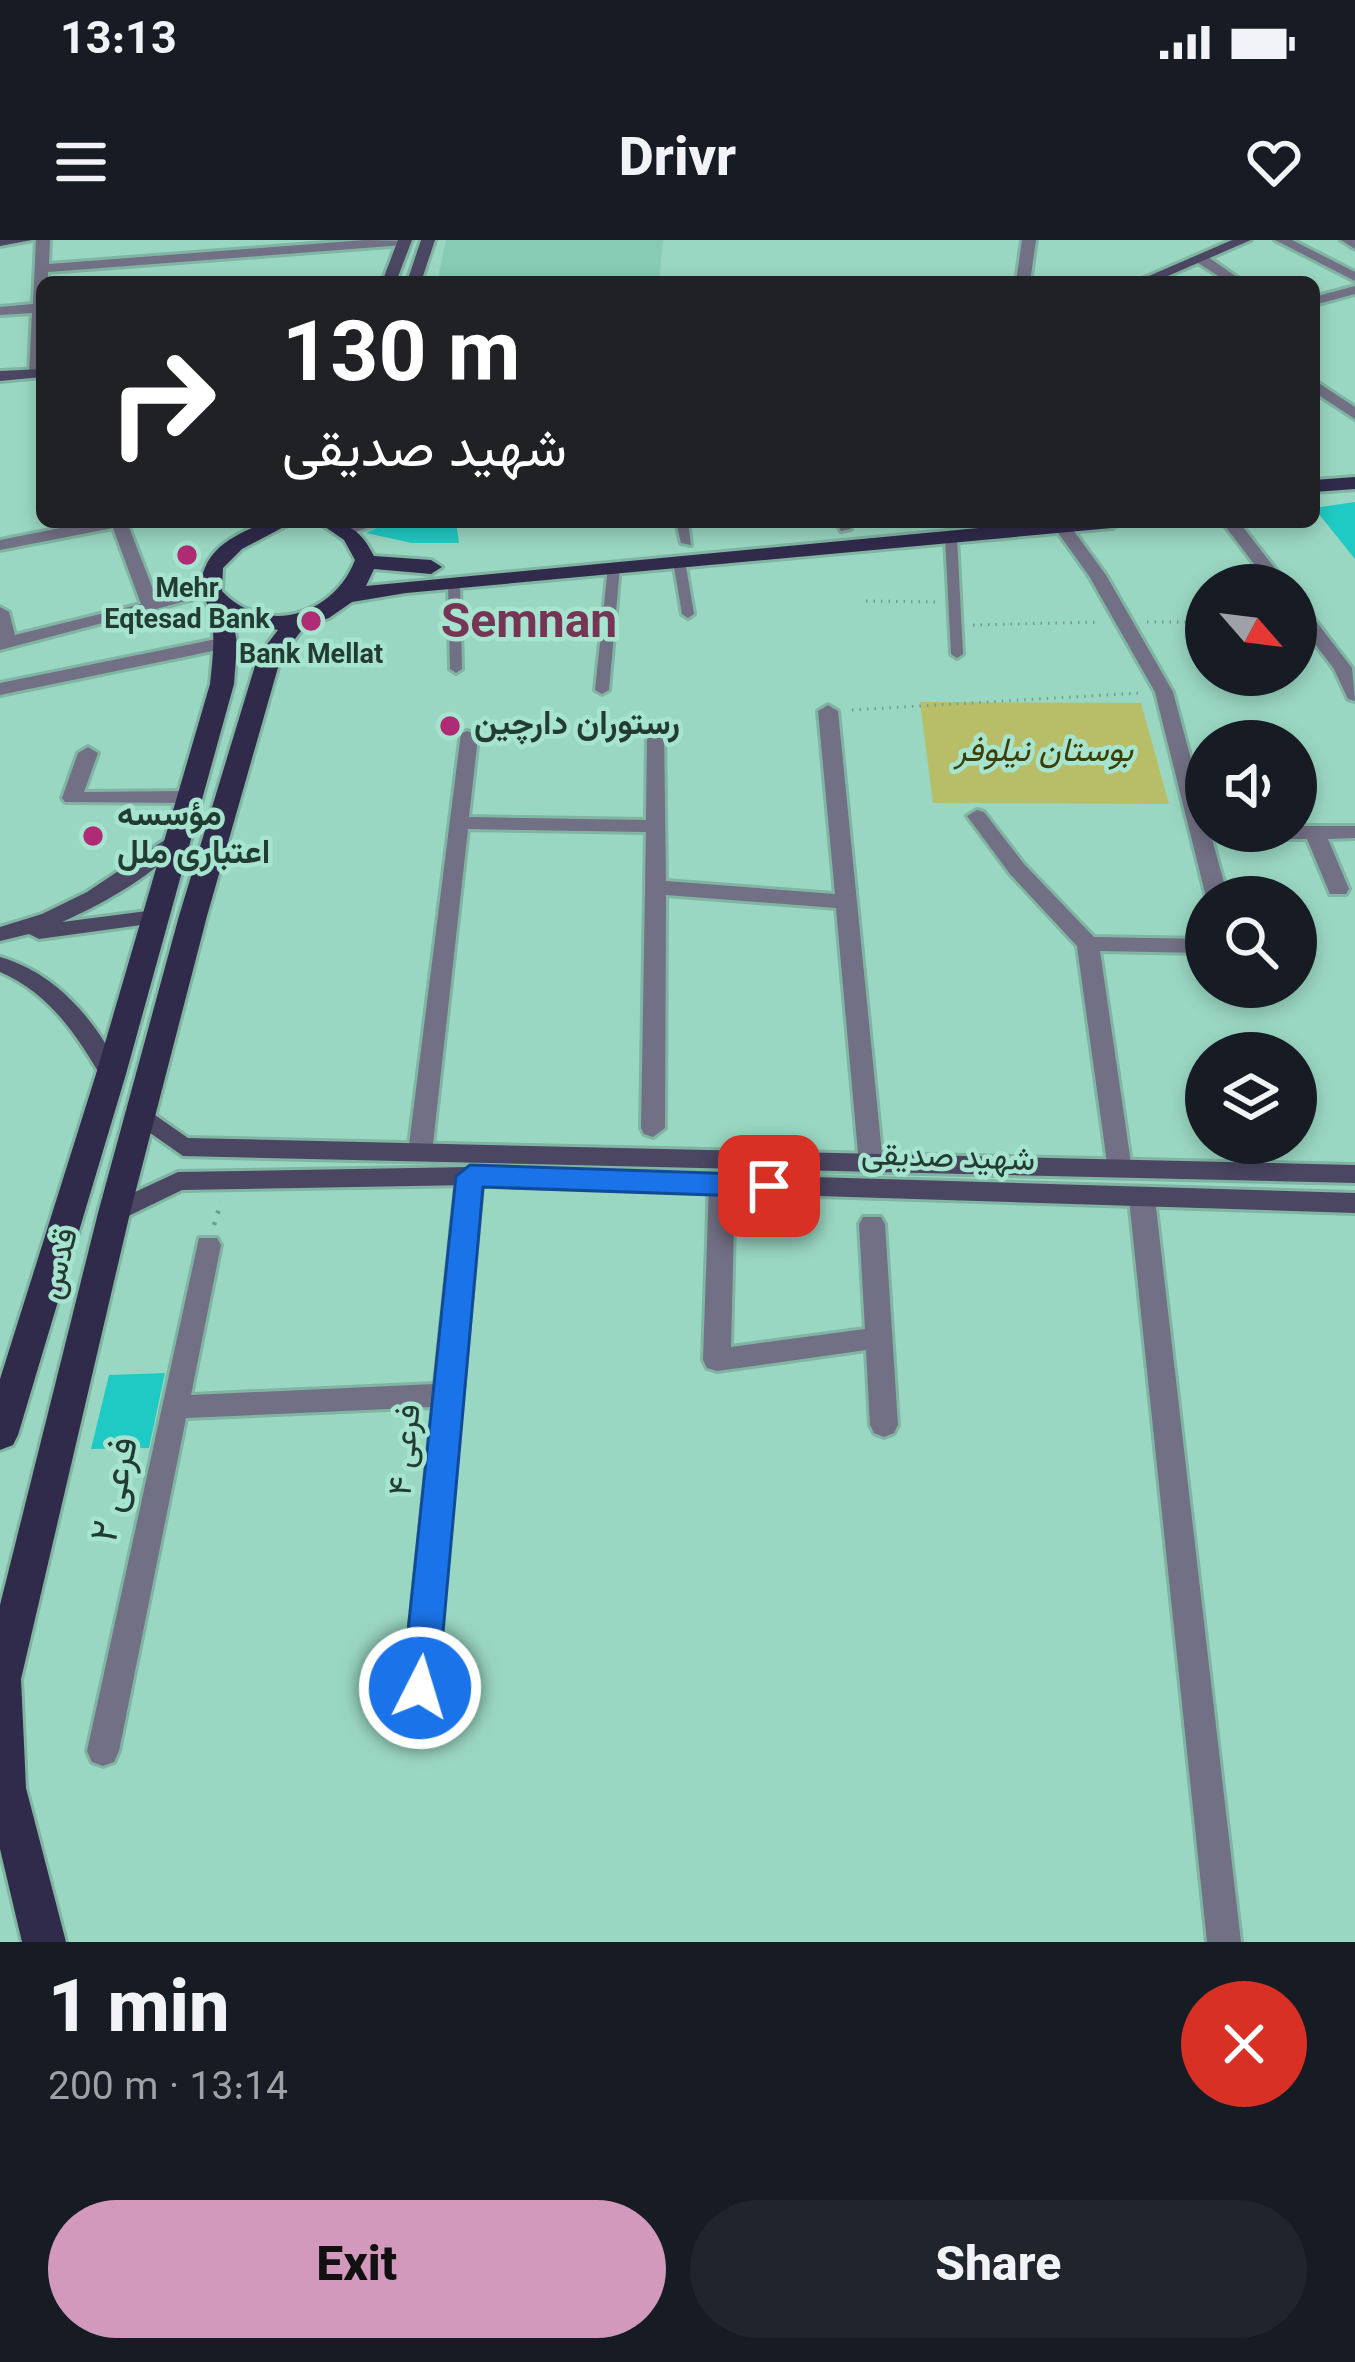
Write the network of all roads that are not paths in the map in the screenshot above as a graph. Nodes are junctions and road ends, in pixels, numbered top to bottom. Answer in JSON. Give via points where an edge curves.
{"nodes":[{"id":1,"x":26,"y":240,"type":"edge"},
{"id":2,"x":43,"y":240,"type":"edge"},
{"id":3,"x":404,"y":240,"type":"edge"},
{"id":4,"x":428,"y":240,"type":"edge"},
{"id":5,"x":1029,"y":240,"type":"edge"},
{"id":6,"x":1244,"y":240,"type":"edge"},
{"id":7,"x":1282,"y":240,"type":"edge"},
{"id":8,"x":0,"y":242,"type":"edge"},
{"id":9,"x":1203,"y":260,"type":"junction"},
{"id":10,"x":40,"y":269,"type":"junction"},
{"id":11,"x":40,"y":276,"type":"edge"},
{"id":12,"x":391,"y":276,"type":"edge"},
{"id":13,"x":416,"y":276,"type":"edge"},
{"id":14,"x":1024,"y":276,"type":"edge"},
{"id":15,"x":1159,"y":276,"type":"edge"},
{"id":16,"x":1228,"y":276,"type":"edge"},
{"id":17,"x":1355,"y":277,"type":"edge"},
{"id":18,"x":1355,"y":290,"type":"edge"},
{"id":19,"x":1336,"y":296,"type":"junction"},
{"id":20,"x":1320,"y":300,"type":"edge"},
{"id":21,"x":36,"y":308,"type":"edge"},
{"id":22,"x":1355,"y":309,"type":"edge"},
{"id":23,"x":0,"y":311,"type":"edge"},
{"id":24,"x":36,"y":373,"type":"edge"},
{"id":25,"x":0,"y":376,"type":"edge"},
{"id":26,"x":1320,"y":389,"type":"edge"},
{"id":27,"x":1355,"y":414,"type":"edge"},
{"id":28,"x":1355,"y":483,"type":"edge"},
{"id":29,"x":1320,"y":486,"type":"edge"},
{"id":30,"x":1355,"y":500,"type":"edge"},
{"id":31,"x":1320,"y":503,"type":"edge"},
{"id":32,"x":86,"y":528,"type":"edge"},
{"id":33,"x":119,"y":528,"type":"edge"},
{"id":34,"x":265,"y":528,"type":"edge"},
{"id":35,"x":342,"y":528,"type":"edge"},
{"id":36,"x":815,"y":528,"type":"edge"},
{"id":37,"x":1042,"y":528,"type":"edge"},
{"id":38,"x":1063,"y":528,"type":"edge"},
{"id":39,"x":1235,"y":528,"type":"edge"},
{"id":40,"x":951,"y":537,"type":"junction"},
{"id":41,"x":682,"y":542,"type":"edge"},
{"id":42,"x":0,"y":545,"type":"edge"},
{"id":43,"x":366,"y":560,"type":"junction"},
{"id":44,"x":585,"y":561,"type":"junction"},
{"id":45,"x":1263,"y":564,"type":"edge"},
{"id":46,"x":614,"y":567,"type":"junction"},
{"id":47,"x":454,"y":582,"type":"junction"},
{"id":48,"x":343,"y":597,"type":"junction"},
{"id":49,"x":215,"y":599,"type":"junction"},
{"id":50,"x":150,"y":605,"type":"junction"},
{"id":51,"x":0,"y":612,"type":"edge"},
{"id":52,"x":688,"y":614,"type":"dead end"},
{"id":53,"x":297,"y":621,"type":"junction"},
{"id":54,"x":1317,"y":634,"type":"edge"},
{"id":55,"x":4,"y":642,"type":"edge"},
{"id":56,"x":226,"y":643,"type":"junction"},
{"id":57,"x":957,"y":655,"type":"dead end"},
{"id":58,"x":456,"y":669,"type":"dead end"},
{"id":59,"x":0,"y":689,"type":"edge"},
{"id":60,"x":602,"y":690,"type":"dead end"},
{"id":61,"x":1355,"y":695,"type":"edge"},
{"id":62,"x":828,"y":711,"type":"road end"},
{"id":63,"x":657,"y":735,"type":"dead end"},
{"id":64,"x":468,"y":737,"type":"dead end"},
{"id":65,"x":88,"y":752,"type":"dead end"},
{"id":66,"x":1185,"y":774,"type":"edge"},
{"id":67,"x":190,"y":796,"type":"junction"},
{"id":68,"x":977,"y":816,"type":"dead end"},
{"id":69,"x":459,"y":824,"type":"junction"},
{"id":70,"x":656,"y":826,"type":"junction"},
{"id":71,"x":1317,"y":832,"type":"edge"},
{"id":72,"x":1355,"y":832,"type":"edge"},
{"id":73,"x":1317,"y":837,"type":"edge"},
{"id":74,"x":178,"y":838,"type":"junction"},
{"id":75,"x":656,"y":887,"type":"junction"},
{"id":76,"x":1338,"y":889,"type":"dead end"},
{"id":77,"x":848,"y":902,"type":"junction"},
{"id":78,"x":193,"y":916,"type":"junction"},
{"id":79,"x":155,"y":917,"type":"junction"},
{"id":80,"x":0,"y":936,"type":"edge"},
{"id":81,"x":1088,"y":944,"type":"junction"},
{"id":82,"x":1185,"y":946,"type":"edge"},
{"id":83,"x":0,"y":964,"type":"edge"},
{"id":84,"x":111,"y":1074,"type":"junction"},
{"id":85,"x":142,"y":1115,"type":"junction"},
{"id":86,"x":653,"y":1128,"type":"dead end"},
{"id":87,"x":280,"y":1149,"type":"junction"},
{"id":88,"x":421,"y":1153,"type":"junction"},
{"id":89,"x":871,"y":1164,"type":"junction"},
{"id":90,"x":1120,"y":1169,"type":"junction"},
{"id":91,"x":1355,"y":1174,"type":"edge"},
{"id":92,"x":470,"y":1176,"type":"junction"},
{"id":93,"x":278,"y":1178,"type":"junction"},
{"id":94,"x":722,"y":1184,"type":"junction"},
{"id":95,"x":1142,"y":1199,"type":"junction"},
{"id":96,"x":1355,"y":1203,"type":"edge"},
{"id":97,"x":114,"y":1213,"type":"junction"},
{"id":98,"x":872,"y":1224,"type":"dead end"},
{"id":99,"x":208,"y":1245,"type":"road end"},
{"id":100,"x":878,"y":1338,"type":"junction"},
{"id":101,"x":448,"y":1395,"type":"junction"},
{"id":102,"x":174,"y":1407,"type":"junction"},
{"id":103,"x":884,"y":1425,"type":"dead end"},
{"id":104,"x":0,"y":1435,"type":"edge"},
{"id":105,"x":416,"y":1730,"type":"dead end"},
{"id":106,"x":104,"y":1751,"type":"dead end"},
{"id":107,"x":3,"y":1785,"type":"edge"},
{"id":108,"x":44,"y":1942,"type":"edge"},
{"id":109,"x":1224,"y":1942,"type":"edge"}],
"edges":[{"from":1,"to":8,"type":"street"},
{"from":2,"to":10,"type":"street"},
{"from":3,"to":10,"type":"street"},
{"from":3,"to":12,"type":"street"},
{"from":4,"to":13,"type":"street"},
{"from":5,"to":14,"type":"street"},
{"from":6,"to":9,"type":"street"},
{"from":7,"to":17,"type":"street"},
{"from":9,"to":15,"type":"street"},
{"from":9,"to":16,"type":"street"},
{"from":10,"to":11,"type":"street"},
{"from":18,"to":19,"type":"street"},
{"from":19,"to":20,"type":"street"},
{"from":19,"to":22,"type":"street"},
{"from":21,"to":23,"type":"street"},
{"from":24,"to":25,"type":"street"},
{"from":26,"to":27,"type":"street"},
{"from":28,"to":29,"type":"main road"},
{"from":30,"to":31,"type":"main road"},
{"from":32,"to":42,"type":"street"},
{"from":33,"to":50,"type":"street"},
{"from":34,"to":49,"type":"main road","via":[[221,555],[208,580]]},
{"from":35,"to":43,"type":"main road"},
{"from":36,"to":41,"type":"main road"},
{"from":37,"to":40,"type":"main road"},
{"from":38,"to":66,"type":"street","via":[[1164,692]]},
{"from":39,"to":45,"type":"street"},
{"from":40,"to":41,"type":"main road"},
{"from":40,"to":57,"type":"lane"},
{"from":41,"to":44,"type":"main road"},
{"from":41,"to":46,"type":"main road"},
{"from":41,"to":52,"type":"lane"},
{"from":43,"to":44,"type":"main road","via":[[410,568]]},
{"from":43,"to":48,"type":"main road","via":[[357,586]]},
{"from":44,"to":46,"type":"main road"},
{"from":44,"to":47,"type":"main road"},
{"from":46,"to":60,"type":"lane"},
{"from":47,"to":48,"type":"main road"},
{"from":47,"to":58,"type":"lane"},
{"from":48,"to":53,"type":"main road"},
{"from":49,"to":50,"type":"street"},
{"from":49,"to":53,"type":"main road","via":[[248,622]]},
{"from":49,"to":56,"type":"main road","name":"قدس"},
{"from":50,"to":55,"type":"street"},
{"from":51,"to":55,"type":"street"},
{"from":53,"to":78,"type":"main road","name":"قدس","via":[[270,656]]},
{"from":54,"to":61,"type":"street"},
{"from":56,"to":59,"type":"street"},
{"from":56,"to":67,"type":"main road","name":"قدس"},
{"from":62,"to":77,"type":"street"},
{"from":63,"to":70,"type":"street"},
{"from":64,"to":69,"type":"street"},
{"from":65,"to":67,"type":"street","via":[[72,798]]},
{"from":67,"to":74,"type":"main road","name":"قدس"},
{"from":68,"to":81,"type":"street"},
{"from":69,"to":70,"type":"street"},
{"from":69,"to":88,"type":"street"},
{"from":70,"to":75,"type":"street"},
{"from":71,"to":72,"type":"street"},
{"from":73,"to":76,"type":"street"},
{"from":74,"to":79,"type":"main road","name":"قدس"},
{"from":74,"to":80,"type":"street","via":[[80,907]]},
{"from":75,"to":77,"type":"street"},
{"from":75,"to":86,"type":"street"},
{"from":77,"to":89,"type":"street"},
{"from":78,"to":79,"type":"main road"},
{"from":78,"to":85,"type":"main road","name":"قدس"},
{"from":79,"to":80,"type":"street"},
{"from":79,"to":84,"type":"main road","name":"قدس"},
{"from":81,"to":82,"type":"street"},
{"from":81,"to":90,"type":"street"},
{"from":83,"to":84,"type":"street","via":[[19,970],[91,1032]]},
{"from":84,"to":104,"type":"main road","name":"قدس"},
{"from":85,"to":87,"type":"street","name":"شهید صدیقی","via":[[183,1147]]},
{"from":85,"to":97,"type":"main road","name":"قدس"},
{"from":87,"to":88,"type":"street","name":"شهید صدیقی"},
{"from":87,"to":93,"type":"street"},
{"from":88,"to":89,"type":"street","name":"شهید صدیقی"},
{"from":89,"to":90,"type":"street","name":"شهید صدیقی"},
{"from":90,"to":91,"type":"street","name":"شهید صدیقی"},
{"from":92,"to":93,"type":"street","name":"شهید صدیقی"},
{"from":92,"to":94,"type":"street","name":"شهید صدیقی"},
{"from":92,"to":101,"type":"street","name":"فرعی ۴"},
{"from":93,"to":97,"type":"street","name":"شهید صدیقی","via":[[178,1180]]},
{"from":94,"to":95,"type":"street","name":"شهید صدیقی"},
{"from":94,"to":100,"type":"street","via":[[717,1360]]},
{"from":95,"to":96,"type":"street","name":"شهید صدیقی"},
{"from":95,"to":109,"type":"street"},
{"from":97,"to":107,"type":"main road","name":"قدس","via":[[1,1678]]},
{"from":98,"to":100,"type":"street"},
{"from":99,"to":102,"type":"street","name":"فرعی ۲"},
{"from":100,"to":103,"type":"street"},
{"from":101,"to":102,"type":"street"},
{"from":101,"to":105,"type":"street","name":"فرعی ۴"},
{"from":102,"to":106,"type":"street","name":"فرعی ۲"},
{"from":107,"to":108,"type":"main road","name":"قدس"}]}
